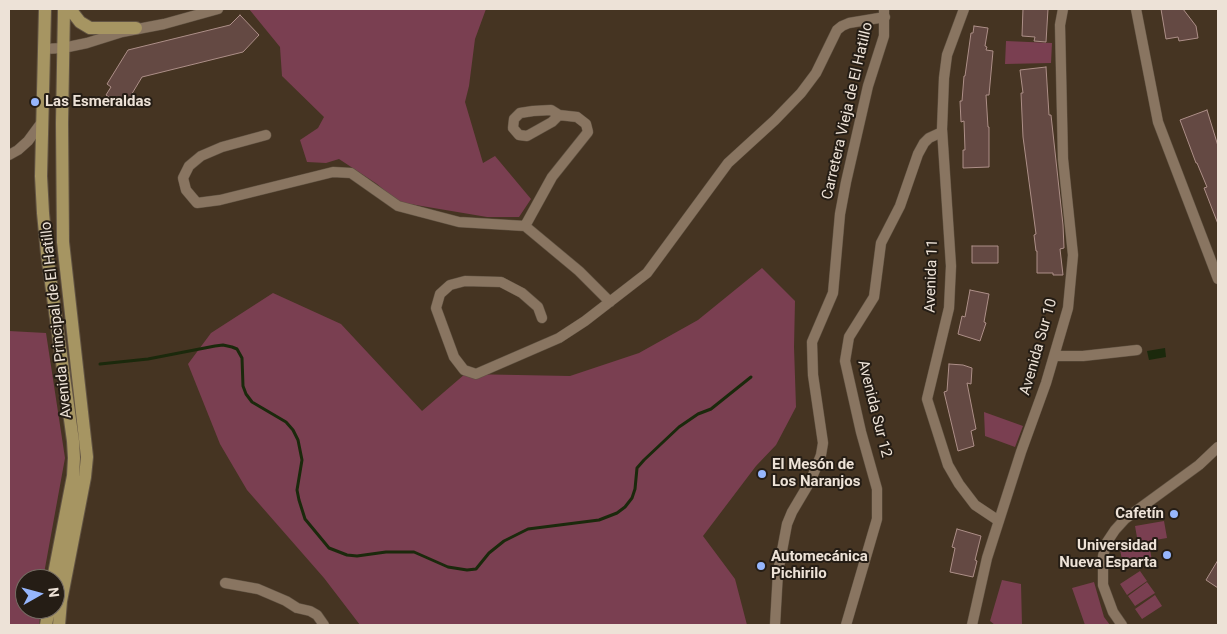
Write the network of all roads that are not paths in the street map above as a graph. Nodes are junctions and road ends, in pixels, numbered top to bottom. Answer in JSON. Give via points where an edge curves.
{"nodes":[{"id":1,"x":45,"y":9,"type":"edge"},
{"id":2,"x":64,"y":9,"type":"edge"},
{"id":3,"x":70,"y":9,"type":"edge"},
{"id":4,"x":218,"y":9,"type":"edge"},
{"id":5,"x":964,"y":9,"type":"edge"},
{"id":6,"x":1063,"y":9,"type":"edge"},
{"id":7,"x":1136,"y":9,"type":"edge"},
{"id":8,"x":192,"y":13,"type":"edge"},
{"id":9,"x":885,"y":13,"type":"edge"},
{"id":10,"x":136,"y":28,"type":"junction"},
{"id":11,"x":63,"y":48,"type":"junction"},
{"id":12,"x":44,"y":49,"type":"junction"},
{"id":13,"x":560,"y":115,"type":"dead end"},
{"id":14,"x":42,"y":122,"type":"junction"},
{"id":15,"x":942,"y":132,"type":"junction"},
{"id":16,"x":266,"y":135,"type":"dead end"},
{"id":17,"x":9,"y":155,"type":"edge"},
{"id":18,"x":524,"y":226,"type":"junction"},
{"id":19,"x":1218,"y":279,"type":"edge"},
{"id":20,"x":610,"y":302,"type":"junction"},
{"id":21,"x":542,"y":318,"type":"dead end"},
{"id":22,"x":1137,"y":350,"type":"dead end"},
{"id":23,"x":1054,"y":356,"type":"junction"},
{"id":24,"x":1218,"y":447,"type":"edge"},
{"id":25,"x":999,"y":521,"type":"junction"},
{"id":26,"x":55,"y":569,"type":"edge"},
{"id":27,"x":225,"y":583,"type":"dead end"},
{"id":28,"x":59,"y":625,"type":"edge"},
{"id":29,"x":324,"y":625,"type":"edge"},
{"id":30,"x":775,"y":625,"type":"edge"},
{"id":31,"x":846,"y":625,"type":"edge"},
{"id":32,"x":972,"y":625,"type":"edge"},
{"id":33,"x":1122,"y":625,"type":"edge"}],
"edges":[{"from":1,"to":12,"type":"main road","name":"Avenida Principal de El Hatillo"},
{"from":2,"to":11,"type":"main road","name":"Avenida Principal de El Hatillo"},
{"from":3,"to":10,"type":"main road","via":[[80,22],[90,28]]},
{"from":4,"to":8,"type":"street"},
{"from":5,"to":15,"type":"street","name":"Avenida 11","via":[[947,55]]},
{"from":6,"to":23,"type":"street","name":"Avenida Sur 10","via":[[1060,25],[1063,159],[1073,255],[1068,308]]},
{"from":7,"to":19,"type":"street","via":[[1158,122]]},
{"from":8,"to":10,"type":"street","via":[[164,24]]},
{"from":9,"to":20,"type":"street","via":[[849,23],[837,30],[816,73],[802,93],[728,163],[647,274]]},
{"from":9,"to":30,"type":"street","name":"Carretera Vieja de El Hatillo","via":[[884,36],[868,86],[840,214],[833,293],[812,342],[823,443],[821,455],[787,524],[778,572]]},
{"from":10,"to":11,"type":"street"},
{"from":11,"to":12,"type":"street"},
{"from":11,"to":28,"type":"main road","name":"Avenida Principal de El Hatillo","via":[[63,242],[88,457]]},
{"from":12,"to":14,"type":"main road","name":"Avenida Principal de El Hatillo"},
{"from":13,"to":18,"type":"street","via":[[577,117],[586,124],[588,132],[552,177]]},
{"from":14,"to":17,"type":"street","via":[[28,141]]},
{"from":14,"to":26,"type":"main road","name":"Avenida Principal de El Hatillo","via":[[41,176],[47,254],[74,458]]},
{"from":15,"to":25,"type":"street","name":"Avenida 11","via":[[951,266],[949,308],[927,399],[948,465],[959,484],[975,505]]},
{"from":15,"to":31,"type":"street","name":"Avenida Sur 12","via":[[924,142],[918,154],[900,206],[881,243],[874,297],[849,337],[845,361],[877,488],[877,519]]},
{"from":16,"to":18,"type":"street","via":[[201,156],[189,166],[183,178],[186,190],[197,203],[333,172],[351,173],[398,206],[459,222]]},
{"from":18,"to":20,"type":"street","via":[[579,271]]},
{"from":20,"to":21,"type":"street","via":[[559,338],[476,374],[464,370],[454,357],[436,308],[440,294],[450,285],[465,281],[501,282],[528,298],[538,307]]},
{"from":22,"to":23,"type":"street"},
{"from":23,"to":25,"type":"street","name":"Avenida Sur 10"},
{"from":24,"to":33,"type":"street","via":[[1199,465],[1125,519],[1108,542],[1103,556],[1103,585],[1113,612]]},
{"from":25,"to":32,"type":"street","name":"Avenida Sur 10"},
{"from":27,"to":29,"type":"street","via":[[258,590],[310,611]]}]}
